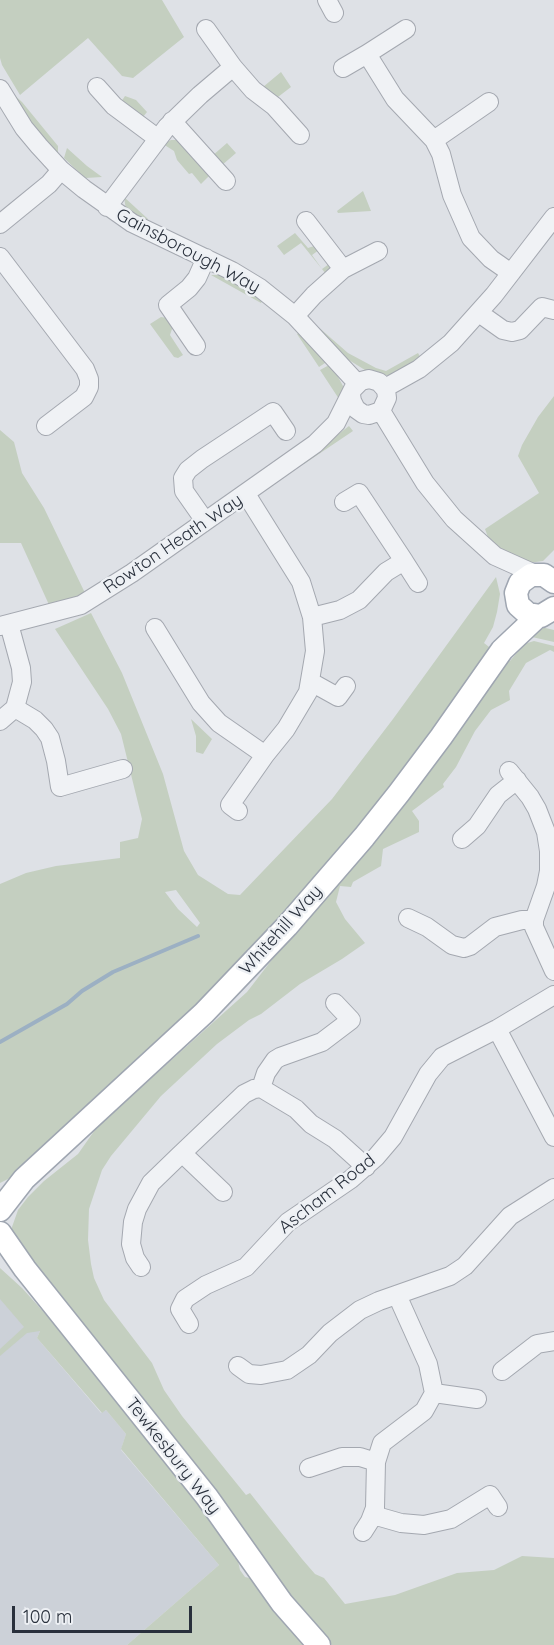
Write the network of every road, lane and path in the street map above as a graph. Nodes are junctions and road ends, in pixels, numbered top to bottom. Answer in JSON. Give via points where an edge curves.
{"nodes":[{"id":1,"x":206,"y":29,"type":"dead end"},
{"id":2,"x":406,"y":29,"type":"dead end"},
{"id":3,"x":367,"y":54,"type":"junction"},
{"id":4,"x":233,"y":67,"type":"junction"},
{"id":5,"x":343,"y":68,"type":"dead end"},
{"id":6,"x":97,"y":87,"type":"dead end"},
{"id":7,"x":0,"y":89,"type":"edge"},
{"id":8,"x":489,"y":102,"type":"dead end"},
{"id":9,"x":172,"y":121,"type":"junction"},
{"id":10,"x":300,"y":135,"type":"dead end"},
{"id":11,"x":157,"y":138,"type":"junction"},
{"id":12,"x":434,"y":140,"type":"junction"},
{"id":13,"x":61,"y":170,"type":"junction"},
{"id":14,"x":226,"y":181,"type":"dead end"},
{"id":15,"x":107,"y":207,"type":"junction"},
{"id":16,"x":554,"y":217,"type":"edge"},
{"id":17,"x":306,"y":221,"type":"dead end"},
{"id":18,"x":0,"y":224,"type":"edge"},
{"id":19,"x":378,"y":251,"type":"dead end"},
{"id":20,"x":0,"y":257,"type":"edge"},
{"id":21,"x":206,"y":258,"type":"junction"},
{"id":22,"x":343,"y":270,"type":"junction"},
{"id":23,"x":512,"y":273,"type":"junction"},
{"id":24,"x":545,"y":305,"type":"edge"},
{"id":25,"x":479,"y":313,"type":"junction"},
{"id":26,"x":295,"y":316,"type":"junction"},
{"id":27,"x":196,"y":346,"type":"dead end"},
{"id":28,"x":385,"y":388,"type":"junction"},
{"id":29,"x":354,"y":389,"type":"junction"},
{"id":30,"x":374,"y":413,"type":"junction"},
{"id":31,"x":46,"y":426,"type":"dead end"},
{"id":32,"x":286,"y":431,"type":"dead end"},
{"id":33,"x":330,"y":431,"type":"junction"},
{"id":34,"x":351,"y":492,"type":"dead end"},
{"id":35,"x":246,"y":494,"type":"junction"},
{"id":36,"x":205,"y":521,"type":"junction"},
{"id":37,"x":495,"y":556,"type":"junction"},
{"id":38,"x":554,"y":558,"type":"edge"},
{"id":39,"x":404,"y":561,"type":"junction"},
{"id":40,"x":542,"y":577,"type":"edge"},
{"id":41,"x":418,"y":583,"type":"dead end"},
{"id":42,"x":516,"y":595,"type":"junction"},
{"id":43,"x":547,"y":615,"type":"edge"},
{"id":44,"x":312,"y":617,"type":"junction"},
{"id":45,"x":4,"y":625,"type":"edge"},
{"id":46,"x":155,"y":628,"type":"dead end"},
{"id":47,"x":502,"y":650,"type":"junction"},
{"id":48,"x":311,"y":682,"type":"junction"},
{"id":49,"x":338,"y":698,"type":"dead end"},
{"id":50,"x":15,"y":708,"type":"junction"},
{"id":51,"x":0,"y":721,"type":"edge"},
{"id":52,"x":265,"y":754,"type":"junction"},
{"id":53,"x":123,"y":769,"type":"dead end"},
{"id":54,"x":238,"y":811,"type":"dead end"},
{"id":55,"x":462,"y":839,"type":"dead end"},
{"id":56,"x":552,"y":851,"type":"edge"},
{"id":57,"x":408,"y":918,"type":"dead end"},
{"id":58,"x":534,"y":920,"type":"junction"},
{"id":59,"x":554,"y":971,"type":"edge"},
{"id":60,"x":554,"y":995,"type":"edge"},
{"id":61,"x":335,"y":1003,"type":"dead end"},
{"id":62,"x":497,"y":1029,"type":"junction"},
{"id":63,"x":261,"y":1088,"type":"junction"},
{"id":64,"x":549,"y":1119,"type":"edge"},
{"id":65,"x":554,"y":1137,"type":"edge"},
{"id":66,"x":182,"y":1153,"type":"junction"},
{"id":67,"x":49,"y":1157,"type":"junction"},
{"id":68,"x":366,"y":1167,"type":"junction"},
{"id":69,"x":24,"y":1179,"type":"junction"},
{"id":70,"x":554,"y":1188,"type":"edge"},
{"id":71,"x":0,"y":1191,"type":"edge"},
{"id":72,"x":223,"y":1192,"type":"dead end"},
{"id":73,"x":0,"y":1210,"type":"edge"},
{"id":74,"x":1,"y":1242,"type":"edge"},
{"id":75,"x":141,"y":1267,"type":"dead end"},
{"id":76,"x":397,"y":1295,"type":"junction"},
{"id":77,"x":189,"y":1324,"type":"dead end"},
{"id":78,"x":554,"y":1341,"type":"edge"},
{"id":79,"x":238,"y":1366,"type":"dead end"},
{"id":80,"x":502,"y":1371,"type":"dead end"},
{"id":81,"x":434,"y":1394,"type":"junction"},
{"id":82,"x":477,"y":1399,"type":"dead end"},
{"id":83,"x":376,"y":1462,"type":"junction"},
{"id":84,"x":309,"y":1468,"type":"dead end"},
{"id":85,"x":498,"y":1507,"type":"dead end"},
{"id":86,"x":373,"y":1515,"type":"junction"},
{"id":87,"x":363,"y":1532,"type":"dead end"},
{"id":88,"x":319,"y":1645,"type":"edge"}],
"edges":[{"from":1,"to":4,"type":"street"},
{"from":2,"to":3,"type":"street"},
{"from":3,"to":5,"type":"street"},
{"from":3,"to":12,"type":"street","via":[[395,99]]},
{"from":4,"to":9,"type":"street"},
{"from":4,"to":10,"type":"street"},
{"from":6,"to":11,"type":"street","via":[[114,106]]},
{"from":7,"to":13,"type":"street","name":"Gainsborough Way","via":[[24,128]]},
{"from":8,"to":12,"type":"street"},
{"from":9,"to":11,"type":"street"},
{"from":9,"to":14,"type":"street"},
{"from":11,"to":15,"type":"street"},
{"from":12,"to":23,"type":"street","via":[[471,238]]},
{"from":13,"to":15,"type":"street","name":"Gainsborough Way"},
{"from":13,"to":18,"type":"street"},
{"from":15,"to":21,"type":"street","name":"Gainsborough Way","via":[[143,229]]},
{"from":16,"to":23,"type":"street"},
{"from":17,"to":22,"type":"street"},
{"from":19,"to":22,"type":"street"},
{"from":20,"to":31,"type":"street","via":[[85,369],[96,392]]},
{"from":21,"to":26,"type":"street","name":"Gainsborough Way","via":[[250,282]]},
{"from":21,"to":27,"type":"street","via":[[189,288],[161,309]]},
{"from":22,"to":26,"type":"street"},
{"from":23,"to":25,"type":"street"},
{"from":24,"to":25,"type":"street","via":[[520,330],[512,332]]},
{"from":25,"to":28,"type":"street","via":[[427,364]]},
{"from":26,"to":29,"type":"street","name":"Gainsborough Way"},
{"from":28,"to":29,"type":"street","via":[[372,379],[363,380]]},
{"from":28,"to":30,"type":"street","via":[[387,401]]},
{"from":29,"to":30,"type":"street","via":[[352,401],[356,409]]},
{"from":29,"to":33,"type":"street","name":"Rowton Heath Way"},
{"from":30,"to":33,"type":"street","name":"Rowton Heath Way"},
{"from":30,"to":37,"type":"street","via":[[443,506]]},
{"from":32,"to":36,"type":"street","via":[[273,412],[188,470],[183,478],[184,491]]},
{"from":33,"to":35,"type":"street","name":"Rowton Heath Way"},
{"from":34,"to":39,"type":"street"},
{"from":35,"to":36,"type":"street","name":"Rowton Heath Way"},
{"from":35,"to":44,"type":"street","via":[[301,582]]},
{"from":36,"to":45,"type":"street","name":"Rowton Heath Way","via":[[81,605]]},
{"from":37,"to":40,"type":"street"},
{"from":37,"to":42,"type":"street"},
{"from":38,"to":40,"type":"main road"},
{"from":39,"to":41,"type":"street"},
{"from":39,"to":44,"type":"street","via":[[386,572],[359,600]]},
{"from":40,"to":42,"type":"main road","via":[[522,580]]},
{"from":42,"to":43,"type":"main road","via":[[523,610]]},
{"from":42,"to":47,"type":"main road","name":"Whitehill Way"},
{"from":43,"to":47,"type":"main road","name":"Whitehill Way"},
{"from":44,"to":48,"type":"street","via":[[315,651]]},
{"from":45,"to":50,"type":"street","via":[[21,676]]},
{"from":46,"to":52,"type":"street","via":[[201,703],[219,723]]},
{"from":47,"to":67,"type":"main road","name":"Whitehill Way","via":[[399,793],[287,926],[204,1013]]},
{"from":48,"to":49,"type":"street"},
{"from":48,"to":52,"type":"street","via":[[286,729]]},
{"from":50,"to":51,"type":"street"},
{"from":50,"to":53,"type":"street","via":[[50,738],[61,794]]},
{"from":52,"to":54,"type":"street","via":[[230,805]]},
{"from":55,"to":56,"type":"street","via":[[477,826],[513,775],[537,809]]},
{"from":56,"to":58,"type":"street","via":[[546,886]]},
{"from":57,"to":58,"type":"street","via":[[452,945],[464,948],[495,927]]},
{"from":58,"to":59,"type":"street","via":[[537,937]]},
{"from":60,"to":62,"type":"street","name":"Ascham Road"},
{"from":61,"to":63,"type":"street","via":[[356,1023],[322,1042],[280,1057],[268,1069]]},
{"from":62,"to":64,"type":"street"},
{"from":62,"to":68,"type":"street","name":"Ascham Road","via":[[436,1063],[393,1137]]},
{"from":63,"to":66,"type":"street","via":[[244,1094]]},
{"from":63,"to":68,"type":"street","via":[[296,1109]]},
{"from":64,"to":65,"type":"street"},
{"from":66,"to":72,"type":"street"},
{"from":66,"to":75,"type":"street","via":[[151,1182],[137,1209],[131,1244]]},
{"from":67,"to":69,"type":"main road","name":"Whitehill Way"},
{"from":67,"to":74,"type":"main road","via":[[9,1215]]},
{"from":68,"to":77,"type":"street","name":"Ascham Road","via":[[288,1222],[246,1267],[185,1299],[180,1309]]},
{"from":69,"to":71,"type":"main road","name":"Whitehill Way"},
{"from":69,"to":73,"type":"main road","name":"Whitehill Way"},
{"from":70,"to":76,"type":"street","via":[[510,1216],[465,1266],[450,1276]]},
{"from":74,"to":88,"type":"main road","name":"Tewkesbury Way","via":[[207,1497],[282,1603]]},
{"from":76,"to":79,"type":"street","via":[[360,1310],[287,1370],[261,1375],[249,1374]]},
{"from":76,"to":81,"type":"street","via":[[428,1364]]},
{"from":78,"to":80,"type":"street","via":[[537,1344]]},
{"from":81,"to":82,"type":"street"},
{"from":81,"to":83,"type":"street","via":[[424,1411],[382,1443]]},
{"from":83,"to":84,"type":"street","via":[[342,1457]]},
{"from":83,"to":86,"type":"street"},
{"from":85,"to":86,"type":"street","via":[[490,1496],[451,1519],[424,1525]]},
{"from":86,"to":87,"type":"street"}]}
